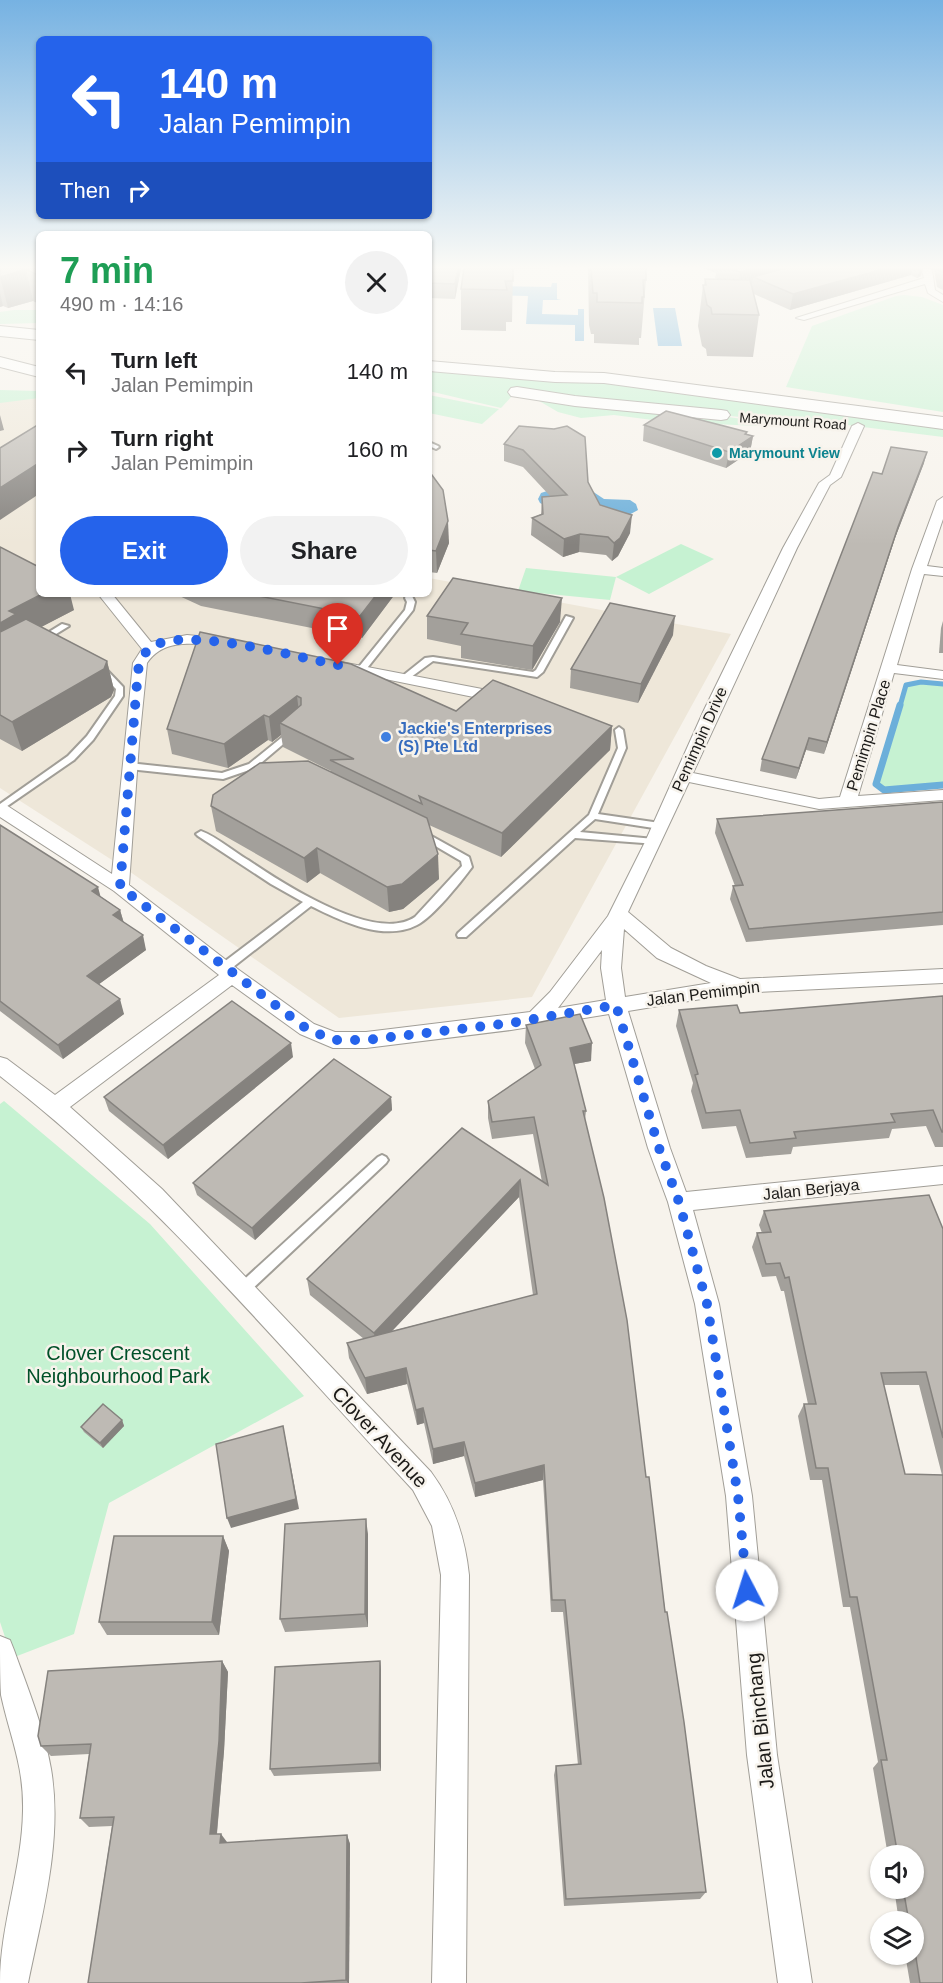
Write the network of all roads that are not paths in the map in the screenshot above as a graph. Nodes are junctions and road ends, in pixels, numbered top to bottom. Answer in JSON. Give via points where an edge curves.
{"nodes":[{"id":1,"x":0,"y":362,"type":"edge"},
{"id":2,"x":432,"y":366,"type":"edge"},
{"id":3,"x":36,"y":371,"type":"edge"},
{"id":4,"x":432,"y":381,"type":"edge"},
{"id":5,"x":739,"y":417,"type":"dead end"},
{"id":6,"x":793,"y":421,"type":"dead end"},
{"id":7,"x":943,"y":423,"type":"edge"},
{"id":8,"x":853,"y":425,"type":"junction"},
{"id":9,"x":943,"y":437,"type":"edge"},
{"id":10,"x":432,"y":445,"type":"edge"},
{"id":11,"x":436,"y":447,"type":"dead end"},
{"id":12,"x":943,"y":501,"type":"edge"},
{"id":13,"x":919,"y":569,"type":"junction"},
{"id":14,"x":943,"y":572,"type":"edge"},
{"id":15,"x":107,"y":597,"type":"edge"},
{"id":16,"x":409,"y":598,"type":"dead end"},
{"id":17,"x":569,"y":618,"type":"dead end"},
{"id":18,"x":64,"y":626,"type":"dead end"},
{"id":19,"x":235,"y":645,"type":"edge"},
{"id":20,"x":28,"y":646,"type":"edge"},
{"id":21,"x":149,"y":649,"type":"junction"},
{"id":22,"x":94,"y":662,"type":"edge"},
{"id":23,"x":327,"y":663,"type":"edge"},
{"id":24,"x":888,"y":668,"type":"junction"},
{"id":25,"x":361,"y":670,"type":"junction"},
{"id":26,"x":943,"y":675,"type":"edge"},
{"id":27,"x":404,"y":678,"type":"junction"},
{"id":28,"x":523,"y":702,"type":"edge"},
{"id":29,"x":299,"y":726,"type":"edge"},
{"id":30,"x":619,"y":730,"type":"dead end"},
{"id":31,"x":129,"y":766,"type":"junction"},
{"id":32,"x":683,"y":776,"type":"junction"},
{"id":33,"x":943,"y":795,"type":"edge"},
{"id":34,"x":847,"y":803,"type":"junction"},
{"id":35,"x":0,"y":808,"type":"edge"},
{"id":36,"x":593,"y":816,"type":"junction"},
{"id":37,"x":411,"y":830,"type":"edge"},
{"id":38,"x":201,"y":834,"type":"dead end"},
{"id":39,"x":657,"y":834,"type":"junction"},
{"id":40,"x":575,"y":835,"type":"junction"},
{"id":41,"x":120,"y":887,"type":"junction"},
{"id":42,"x":308,"y":903,"type":"junction"},
{"id":43,"x":618,"y":914,"type":"junction"},
{"id":44,"x":462,"y":935,"type":"dead end"},
{"id":45,"x":228,"y":971,"type":"junction"},
{"id":46,"x":943,"y":976,"type":"edge"},
{"id":47,"x":738,"y":986,"type":"junction"},
{"id":48,"x":616,"y":1005,"type":"junction"},
{"id":49,"x":535,"y":1020,"type":"junction"},
{"id":50,"x":0,"y":1065,"type":"edge"},
{"id":51,"x":55,"y":1107,"type":"junction"},
{"id":52,"x":382,"y":1160,"type":"dead end"},
{"id":53,"x":943,"y":1175,"type":"edge"},
{"id":54,"x":679,"y":1202,"type":"junction"},
{"id":55,"x":243,"y":1289,"type":"junction"},
{"id":56,"x":0,"y":1650,"type":"edge"},
{"id":57,"x":11,"y":1983,"type":"edge"},
{"id":58,"x":449,"y":1983,"type":"edge"},
{"id":59,"x":795,"y":1983,"type":"edge"}],
"edges":[{"from":1,"to":3,"type":"main road"},
{"from":2,"to":7,"type":"main road","name":"Marymount Road","via":[[604,378]]},
{"from":4,"to":5,"type":"main road","name":"Marymount Road","via":[[575,401]]},
{"from":6,"to":8,"type":"main road","name":"Marymount Road"},
{"from":8,"to":9,"type":"main road","name":"Marymount Road"},
{"from":8,"to":32,"type":"street","name":"Pemimpin Drive","via":[[790,548]]},
{"from":10,"to":11,"type":"lane"},
{"from":12,"to":13,"type":"street","name":"Pemimpin Place"},
{"from":13,"to":14,"type":"street"},
{"from":13,"to":24,"type":"street","name":"Pemimpin Place"},
{"from":15,"to":21,"type":"street"},
{"from":16,"to":25,"type":"lane","via":[[409,610]]},
{"from":17,"to":27,"type":"lane","via":[[534,675],[433,659]]},
{"from":18,"to":20,"type":"lane"},
{"from":19,"to":21,"type":"street","via":[[187,639]]},
{"from":21,"to":31,"type":"street","via":[[138,671]]},
{"from":22,"to":35,"type":"lane","via":[[120,689],[119,696],[72,758]]},
{"from":23,"to":25,"type":"street"},
{"from":24,"to":26,"type":"street","name":"Pemimpin Place"},
{"from":24,"to":34,"type":"street","name":"Pemimpin Place"},
{"from":25,"to":27,"type":"street"},
{"from":27,"to":28,"type":"street"},
{"from":29,"to":31,"type":"lane","via":[[252,766],[223,776]]},
{"from":30,"to":36,"type":"lane","via":[[622,748]]},
{"from":31,"to":41,"type":"street"},
{"from":32,"to":34,"type":"street","via":[[819,804]]},
{"from":32,"to":39,"type":"street","name":"Pemimpin Drive"},
{"from":33,"to":34,"type":"street"},
{"from":35,"to":41,"type":"street","name":"Jalan Pemimpin"},
{"from":36,"to":39,"type":"lane"},
{"from":36,"to":40,"type":"lane"},
{"from":37,"to":42,"type":"lane","via":[[455,850],[466,859],[467,867],[415,922],[396,929],[379,928]]},
{"from":38,"to":42,"type":"lane"},
{"from":39,"to":40,"type":"lane"},
{"from":39,"to":43,"type":"street","name":"Pemimpin Drive"},
{"from":40,"to":44,"type":"lane"},
{"from":41,"to":45,"type":"street","name":"Jalan Pemimpin"},
{"from":42,"to":45,"type":"lane"},
{"from":43,"to":47,"type":"street","via":[[664,953]]},
{"from":43,"to":48,"type":"street","name":"Pemimpin Drive","via":[[611,968]]},
{"from":43,"to":49,"type":"street","via":[[557,997]]},
{"from":45,"to":49,"type":"street","name":"Jalan Pemimpin","via":[[307,1029],[333,1040],[366,1040]]},
{"from":45,"to":51,"type":"street"},
{"from":46,"to":47,"type":"street","name":"Jalan Pemimpin"},
{"from":47,"to":48,"type":"street","name":"Jalan Pemimpin"},
{"from":48,"to":49,"type":"street","name":"Jalan Pemimpin"},
{"from":48,"to":54,"type":"street","name":"Jalan Binchang"},
{"from":50,"to":51,"type":"street","name":"Clover Avenue"},
{"from":51,"to":55,"type":"street","name":"Clover Avenue","via":[[154,1196]]},
{"from":52,"to":55,"type":"lane"},
{"from":53,"to":54,"type":"street","name":"Jalan Berjaya"},
{"from":54,"to":59,"type":"street","name":"Jalan Binchang","via":[[707,1304],[738,1496],[762,1755]]},
{"from":55,"to":58,"type":"street","name":"Clover Avenue","via":[[422,1481],[434,1497],[449,1533],[455,1575]]},
{"from":56,"to":57,"type":"street","via":[[33,1756],[38,1787],[30,1890]]}]}
